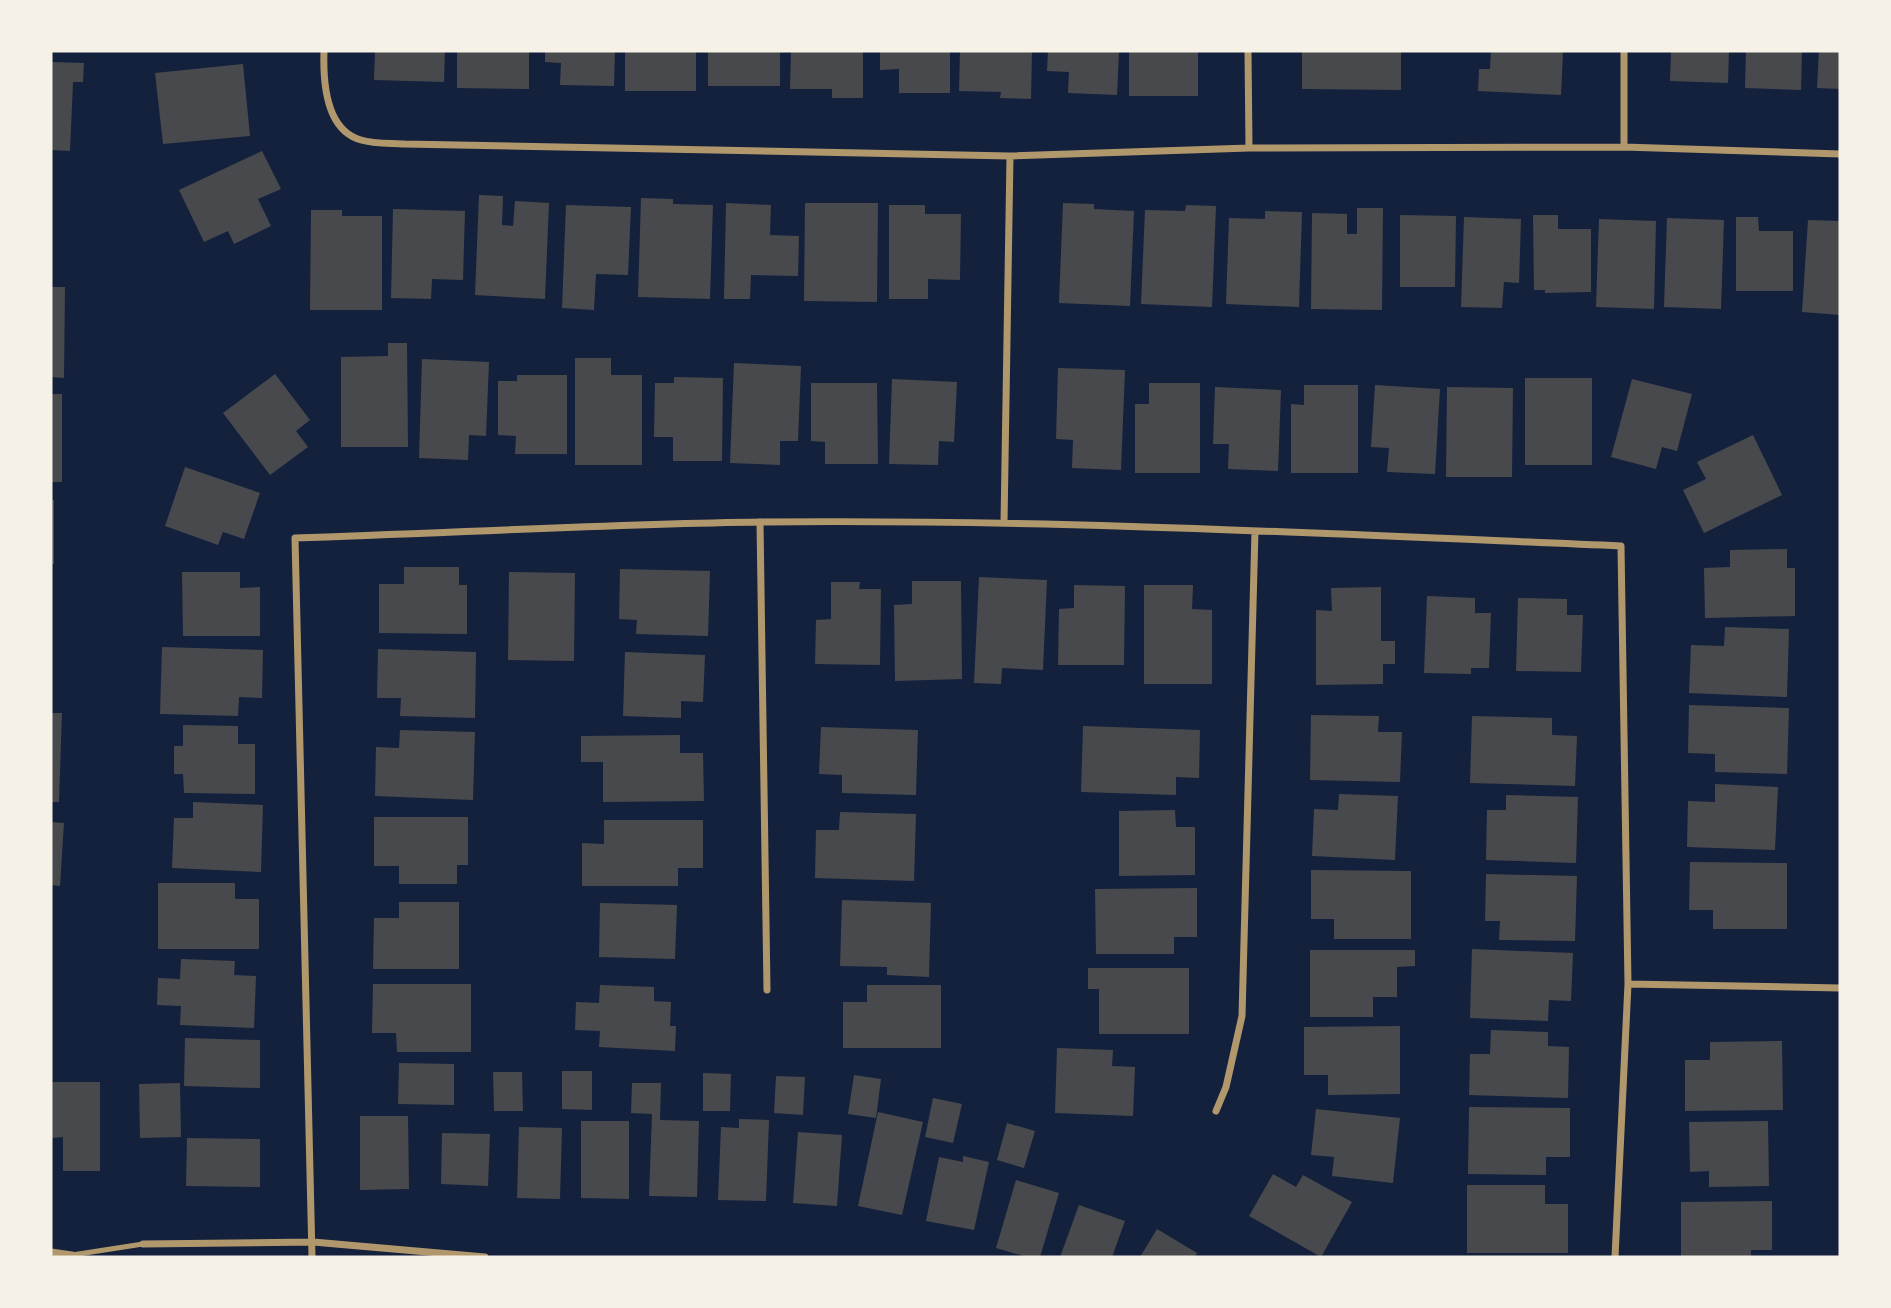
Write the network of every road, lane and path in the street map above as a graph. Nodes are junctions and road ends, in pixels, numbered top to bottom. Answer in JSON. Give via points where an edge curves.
{"nodes":[{"id":1,"x":324,"y":51,"type":"edge"},
{"id":2,"x":1248,"y":51,"type":"edge"},
{"id":3,"x":1624,"y":51,"type":"edge"},
{"id":4,"x":1624,"y":147,"type":"junction"},
{"id":5,"x":1249,"y":148,"type":"junction"},
{"id":6,"x":1840,"y":154,"type":"edge"},
{"id":7,"x":1010,"y":156,"type":"junction"},
{"id":8,"x":760,"y":522,"type":"junction"},
{"id":9,"x":1004,"y":523,"type":"junction"},
{"id":10,"x":1255,"y":531,"type":"junction"},
{"id":11,"x":1628,"y":984,"type":"junction"},
{"id":12,"x":1840,"y":988,"type":"edge"},
{"id":13,"x":767,"y":990,"type":"dead end"},
{"id":14,"x":1216,"y":1111,"type":"dead end"},
{"id":15,"x":313,"y":1242,"type":"junction"},
{"id":16,"x":143,"y":1244,"type":"joint"},
{"id":17,"x":51,"y":1252,"type":"edge"},
{"id":18,"x":72,"y":1255,"type":"joint"},
{"id":19,"x":312,"y":1257,"type":"edge"},
{"id":20,"x":485,"y":1257,"type":"edge"},
{"id":21,"x":1615,"y":1257,"type":"edge"}],
"edges":[{"from":1,"to":7,"type":"street","via":[[324,84],[330,106],[339,126],[360,140]]},
{"from":2,"to":5,"type":"street"},
{"from":3,"to":4,"type":"street"},
{"from":4,"to":5,"type":"street"},
{"from":4,"to":6,"type":"street"},
{"from":5,"to":7,"type":"street"},
{"from":7,"to":9,"type":"street"},
{"from":8,"to":9,"type":"street"},
{"from":8,"to":13,"type":"street"},
{"from":8,"to":15,"type":"street","via":[[295,538]]},
{"from":9,"to":10,"type":"street"},
{"from":10,"to":11,"type":"street","via":[[1621,546]]},
{"from":10,"to":14,"type":"street","via":[[1242,1016]]},
{"from":11,"to":12,"type":"street"},
{"from":11,"to":21,"type":"street"},
{"from":15,"to":16,"type":"street"},
{"from":15,"to":19,"type":"street"},
{"from":15,"to":20,"type":"street"},
{"from":16,"to":18,"type":"lane"},
{"from":17,"to":18,"type":"street"}]}
